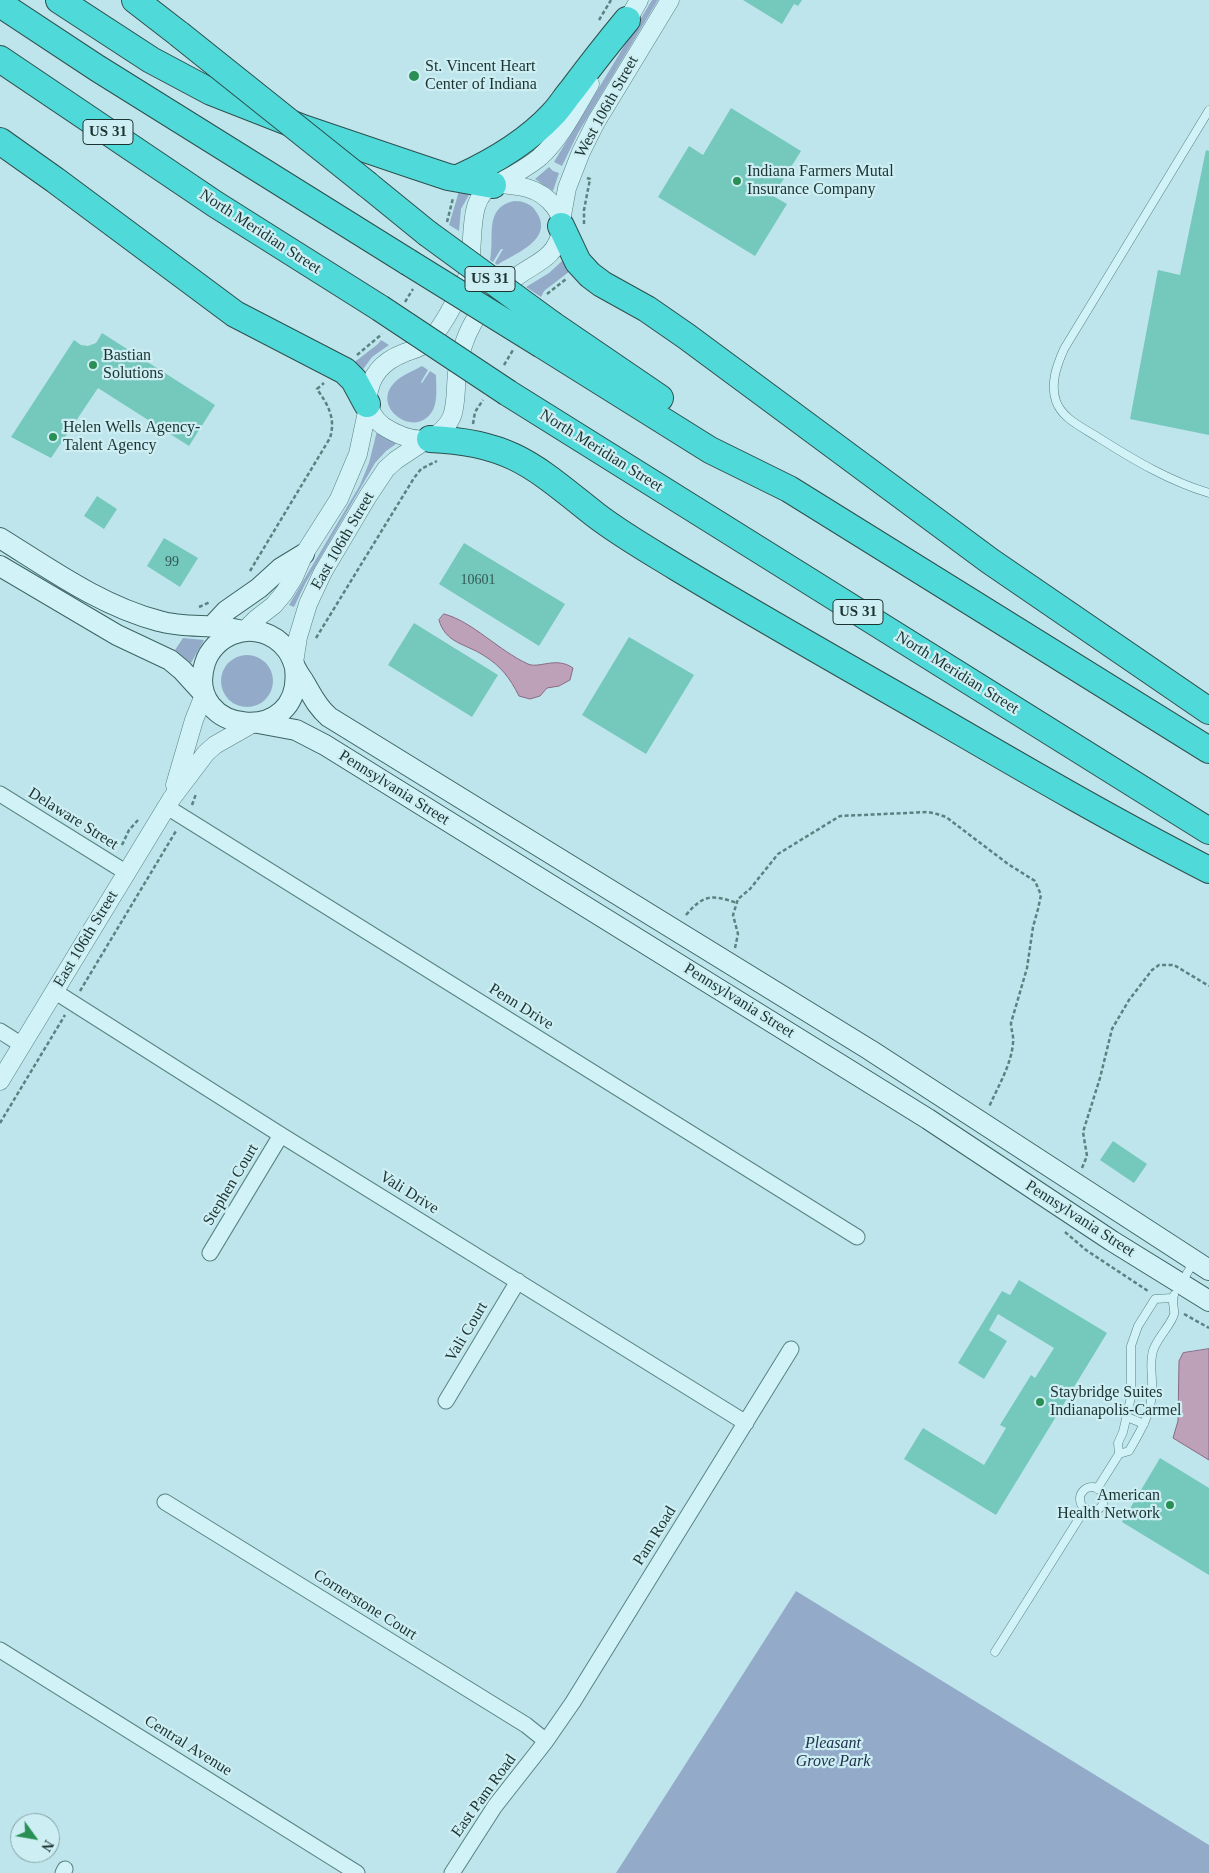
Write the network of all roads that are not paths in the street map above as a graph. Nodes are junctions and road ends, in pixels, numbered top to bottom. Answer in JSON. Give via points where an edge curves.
{"nodes":[{"id":1,"x":59,"y":0,"type":"edge"},
{"id":2,"x":135,"y":0,"type":"edge"},
{"id":3,"x":670,"y":0,"type":"edge"},
{"id":4,"x":0,"y":4,"type":"edge"},
{"id":5,"x":633,"y":10,"type":"edge"},
{"id":6,"x":0,"y":60,"type":"edge"},
{"id":7,"x":1209,"y":110,"type":"edge"},
{"id":8,"x":0,"y":141,"type":"edge"},
{"id":9,"x":458,"y":178,"type":"junction"},
{"id":10,"x":494,"y":185,"type":"junction"},
{"id":11,"x":569,"y":225,"type":"junction"},
{"id":12,"x":547,"y":335,"type":"junction"},
{"id":13,"x":368,"y":406,"type":"junction"},
{"id":14,"x":432,"y":446,"type":"junction"},
{"id":15,"x":1209,"y":493,"type":"edge"},
{"id":16,"x":0,"y":538,"type":"edge"},
{"id":17,"x":304,"y":554,"type":"junction"},
{"id":18,"x":0,"y":566,"type":"edge"},
{"id":19,"x":212,"y":626,"type":"junction"},
{"id":20,"x":244,"y":630,"type":"junction"},
{"id":21,"x":295,"y":665,"type":"junction"},
{"id":22,"x":204,"y":694,"type":"junction"},
{"id":23,"x":1209,"y":711,"type":"edge"},
{"id":24,"x":255,"y":723,"type":"junction"},
{"id":25,"x":1209,"y":750,"type":"edge"},
{"id":26,"x":0,"y":794,"type":"edge"},
{"id":27,"x":170,"y":803,"type":"junction"},
{"id":28,"x":1209,"y":830,"type":"edge"},
{"id":29,"x":1209,"y":870,"type":"edge"},
{"id":30,"x":127,"y":873,"type":"junction"},
{"id":31,"x":54,"y":991,"type":"junction"},
{"id":32,"x":0,"y":1031,"type":"edge"},
{"id":33,"x":22,"y":1045,"type":"junction"},
{"id":34,"x":0,"y":1081,"type":"edge"},
{"id":35,"x":281,"y":1135,"type":"junction"},
{"id":36,"x":857,"y":1237,"type":"dead end"},
{"id":37,"x":210,"y":1254,"type":"dead end"},
{"id":38,"x":1202,"y":1265,"type":"edge"},
{"id":39,"x":518,"y":1282,"type":"junction"},
{"id":40,"x":1176,"y":1291,"type":"junction"},
{"id":41,"x":1209,"y":1301,"type":"edge"},
{"id":42,"x":791,"y":1348,"type":"dead end"},
{"id":43,"x":446,"y":1401,"type":"dead end"},
{"id":44,"x":1127,"y":1417,"type":"junction"},
{"id":45,"x":746,"y":1423,"type":"junction"},
{"id":46,"x":1144,"y":1424,"type":"junction"},
{"id":47,"x":1119,"y":1454,"type":"junction"},
{"id":48,"x":1097,"y":1489,"type":"junction"},
{"id":49,"x":165,"y":1502,"type":"dead end"},
{"id":50,"x":1085,"y":1509,"type":"junction"},
{"id":51,"x":0,"y":1650,"type":"edge"},
{"id":52,"x":996,"y":1652,"type":"dead end"},
{"id":53,"x":546,"y":1741,"type":"junction"},
{"id":54,"x":357,"y":1873,"type":"edge"},
{"id":55,"x":452,"y":1873,"type":"edge"}],
"edges":[{"from":1,"to":9,"type":"highway","via":[[151,60],[211,92],[303,128]]},
{"from":2,"to":12,"type":"highway","number":"US 31","bridge":true,"via":[[427,233]]},
{"from":3,"to":11,"type":"street","name":"West 106th Street","via":[[581,152],[567,188]]},
{"from":4,"to":12,"type":"highway","bridge":true,"via":[[96,68],[408,262]]},
{"from":5,"to":9,"type":"highway","via":[[544,123],[500,156]]},
{"from":5,"to":10,"type":"street","name":"West 106th Street","via":[[553,143],[538,159]]},
{"from":6,"to":28,"type":"highway","name":"North Meridian Street","number":"US 31","bridge":true,"via":[[215,204],[508,393]]},
{"from":7,"to":15,"type":"lane","via":[[1064,349],[1053,384],[1060,409],[1071,419],[1144,466]]},
{"from":8,"to":13,"type":"highway","via":[[235,314],[345,371],[354,380]]},
{"from":9,"to":10,"type":"highway"},
{"from":10,"to":11,"type":"street","via":[[524,186],[540,193]]},
{"from":10,"to":13,"type":"street","name":"East 106th Street","via":[[476,208],[470,271],[450,310],[425,344],[398,355],[378,370],[371,381]]},
{"from":11,"to":14,"type":"street","name":"West 106th Street","via":[[548,257],[511,281],[494,296],[473,323],[457,373],[454,411]]},
{"from":11,"to":23,"type":"highway","via":[[578,262],[595,280],[680,331],[975,550]]},
{"from":12,"to":25,"type":"highway","via":[[710,450],[789,489]]},
{"from":13,"to":14,"type":"street","via":[[380,424],[391,431]]},
{"from":13,"to":17,"type":"street","name":"East 106th Street","via":[[358,454],[343,490]]},
{"from":14,"to":21,"type":"street","name":"East 106th Street","via":[[396,460],[375,483],[308,604],[298,637]]},
{"from":14,"to":29,"type":"highway","via":[[450,440],[478,444],[524,461],[555,481],[599,518],[675,566],[1056,788]]},
{"from":16,"to":19,"type":"main road","via":[[121,608],[179,626]]},
{"from":17,"to":19,"type":"main road","via":[[226,611]]},
{"from":17,"to":20,"type":"street","name":"East 106th Street","via":[[284,593]]},
{"from":18,"to":22,"type":"main road","via":[[117,635],[170,660]]},
{"from":19,"to":20,"type":"main road"},
{"from":20,"to":21,"type":"main road","via":[[264,632],[277,640]]},
{"from":20,"to":22,"type":"main road","via":[[224,638],[210,653],[203,673]]},
{"from":21,"to":24,"type":"main road","via":[[296,684],[290,700],[278,714]]},
{"from":21,"to":38,"type":"main road","name":"Pennsylvania Street","via":[[316,704],[329,717],[870,1050]]},
{"from":22,"to":24,"type":"main road","via":[[227,718],[235,722]]},
{"from":22,"to":27,"type":"street","name":"East 106th Street"},
{"from":24,"to":27,"type":"street","name":"East 106th Street","via":[[206,753]]},
{"from":24,"to":40,"type":"main road","name":"Pennsylvania Street","via":[[290,728],[320,741],[928,1119],[1112,1240]]},
{"from":26,"to":30,"type":"street","name":"Delaware Street"},
{"from":27,"to":30,"type":"street","name":"East 106th Street"},
{"from":27,"to":36,"type":"street","name":"Penn Drive"},
{"from":30,"to":31,"type":"street","name":"East 106th Street"},
{"from":31,"to":33,"type":"street","name":"East 106th Street"},
{"from":31,"to":35,"type":"street","name":"Vali Drive"},
{"from":32,"to":33,"type":"street"},
{"from":33,"to":34,"type":"street","name":"East 106th Street"},
{"from":35,"to":37,"type":"street","name":"Stephen Court"},
{"from":35,"to":39,"type":"street","name":"Vali Drive"},
{"from":38,"to":40,"type":"lane"},
{"from":39,"to":43,"type":"street","name":"Vali Court"},
{"from":39,"to":45,"type":"street","name":"Vali Drive"},
{"from":40,"to":41,"type":"main road","name":"Pennsylvania Street"},
{"from":40,"to":44,"type":"lane","via":[[1155,1300],[1133,1337]]},
{"from":40,"to":46,"type":"lane","via":[[1174,1315],[1153,1351],[1152,1392]]},
{"from":42,"to":45,"type":"street","name":"Pam Road"},
{"from":44,"to":46,"type":"lane"},
{"from":44,"to":47,"type":"lane","via":[[1118,1443]]},
{"from":45,"to":53,"type":"street","name":"Pam Road"},
{"from":46,"to":47,"type":"lane","via":[[1129,1451]]},
{"from":47,"to":48,"type":"lane"},
{"from":48,"to":50,"type":"lane","via":[[1083,1492],[1080,1501]]},
{"from":48,"to":50,"type":"lane","via":[[1103,1498],[1102,1504],[1093,1511]]},
{"from":49,"to":53,"type":"street","name":"Cornerstone Court"},
{"from":50,"to":52,"type":"lane"},
{"from":51,"to":54,"type":"street","name":"Central Avenue"},
{"from":53,"to":55,"type":"street","name":"East Pam Road","via":[[495,1806]]}]}
